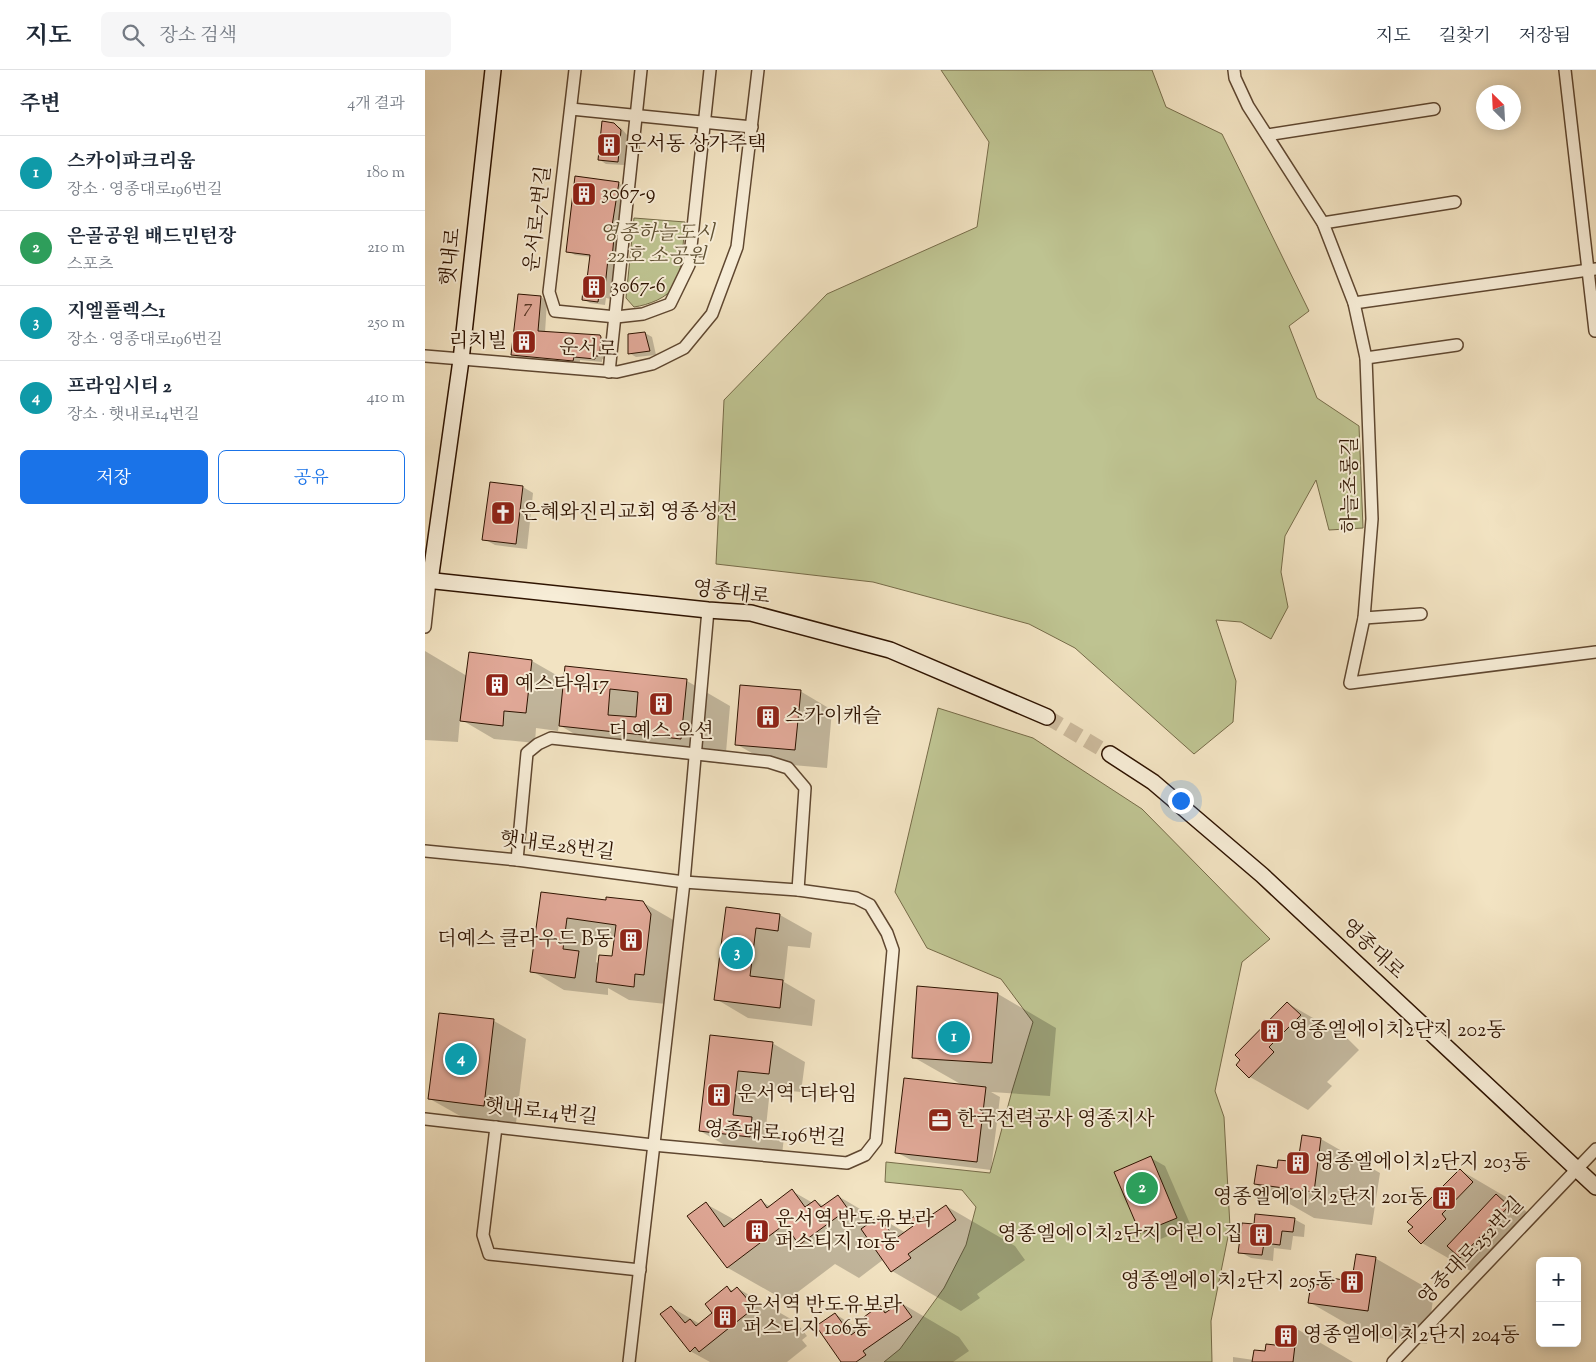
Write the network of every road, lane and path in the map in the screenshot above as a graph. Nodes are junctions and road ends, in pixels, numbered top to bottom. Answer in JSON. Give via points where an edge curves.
{"nodes":[{"id":1,"x":493,"y":70,"type":"edge"},
{"id":2,"x":575,"y":70,"type":"edge"},
{"id":3,"x":641,"y":70,"type":"edge"},
{"id":4,"x":710,"y":70,"type":"edge"},
{"id":5,"x":758,"y":70,"type":"edge"},
{"id":6,"x":1234,"y":70,"type":"edge"},
{"id":7,"x":1565,"y":70,"type":"edge"},
{"id":8,"x":571,"y":109,"type":"junction"},
{"id":9,"x":1434,"y":109,"type":"dead end"},
{"id":10,"x":636,"y":116,"type":"junction"},
{"id":11,"x":704,"y":122,"type":"junction"},
{"id":12,"x":752,"y":127,"type":"junction"},
{"id":13,"x":1267,"y":136,"type":"junction"},
{"id":14,"x":1455,"y":202,"type":"dead end"},
{"id":15,"x":1323,"y":223,"type":"junction"},
{"id":16,"x":1592,"y":269,"type":"edge"},
{"id":17,"x":1354,"y":302,"type":"junction"},
{"id":18,"x":616,"y":317,"type":"junction"},
{"id":19,"x":1595,"y":332,"type":"dead end"},
{"id":20,"x":1457,"y":345,"type":"dead end"},
{"id":21,"x":425,"y":356,"type":"edge"},
{"id":22,"x":1366,"y":358,"type":"junction"},
{"id":23,"x":461,"y":360,"type":"junction"},
{"id":24,"x":609,"y":372,"type":"junction"},
{"id":25,"x":427,"y":580,"type":"edge"},
{"id":26,"x":708,"y":610,"type":"junction"},
{"id":27,"x":1421,"y":614,"type":"dead end"},
{"id":28,"x":1364,"y":618,"type":"junction"},
{"id":29,"x":425,"y":627,"type":"edge"},
{"id":30,"x":1596,"y":652,"type":"edge"},
{"id":31,"x":1047,"y":717,"type":"tunnel mouth"},
{"id":32,"x":697,"y":754,"type":"junction"},
{"id":33,"x":1110,"y":754,"type":"tunnel mouth"},
{"id":34,"x":425,"y":851,"type":"edge"},
{"id":35,"x":517,"y":860,"type":"junction"},
{"id":36,"x":684,"y":882,"type":"junction"},
{"id":37,"x":798,"y":890,"type":"junction"},
{"id":38,"x":425,"y":1118,"type":"edge"},
{"id":39,"x":496,"y":1127,"type":"junction"},
{"id":40,"x":653,"y":1145,"type":"junction"},
{"id":41,"x":1596,"y":1149,"type":"edge"},
{"id":42,"x":1578,"y":1169,"type":"junction"},
{"id":43,"x":1596,"y":1187,"type":"edge"},
{"id":44,"x":640,"y":1270,"type":"junction"},
{"id":45,"x":629,"y":1362,"type":"edge"},
{"id":46,"x":1393,"y":1362,"type":"edge"}],
"edges":[{"from":1,"to":23,"type":"main road","name":"햇내로"},
{"from":2,"to":8,"type":"street","name":"운서로7번길"},
{"from":3,"to":10,"type":"street"},
{"from":4,"to":11,"type":"street","name":"운서로7번길"},
{"from":5,"to":12,"type":"street","name":"운서로"},
{"from":6,"to":13,"type":"street","name":"하늘초롱길","via":[[1248,106]]},
{"from":7,"to":16,"type":"street"},
{"from":8,"to":10,"type":"street"},
{"from":8,"to":18,"type":"street","name":"운서로7번길","via":[[549,292],[555,311]]},
{"from":9,"to":13,"type":"street"},
{"from":10,"to":11,"type":"street"},
{"from":10,"to":18,"type":"street"},
{"from":11,"to":12,"type":"street"},
{"from":11,"to":18,"type":"street","name":"운서로7번길","via":[[689,265],[669,304],[643,314]]},
{"from":12,"to":24,"type":"street","name":"운서로","via":[[737,247],[712,314],[684,348],[652,364]]},
{"from":13,"to":15,"type":"street","name":"하늘초롱길"},
{"from":14,"to":15,"type":"street"},
{"from":15,"to":17,"type":"street","name":"하늘초롱길"},
{"from":16,"to":17,"type":"street"},
{"from":16,"to":19,"type":"street"},
{"from":17,"to":22,"type":"street","name":"하늘초롱길"},
{"from":18,"to":24,"type":"street"},
{"from":20,"to":22,"type":"street"},
{"from":21,"to":23,"type":"street","name":"운서로"},
{"from":22,"to":28,"type":"street","name":"하늘초롱길","via":[[1372,519]]},
{"from":23,"to":24,"type":"street","name":"운서로"},
{"from":23,"to":25,"type":"main road","name":"햇내로"},
{"from":25,"to":26,"type":"main road","name":"영종대로"},
{"from":25,"to":29,"type":"street","name":"햇내로"},
{"from":26,"to":31,"type":"main road","name":"영종대로","via":[[751,613],[890,650]]},
{"from":26,"to":32,"type":"street"},
{"from":27,"to":28,"type":"street"},
{"from":28,"to":30,"type":"street","name":"하늘초롱길","via":[[1350,683]]},
{"from":32,"to":35,"type":"street","via":[[551,738],[538,744],[527,753]]},
{"from":32,"to":36,"type":"street"},
{"from":32,"to":37,"type":"street","via":[[769,762],[788,768],[805,788]]},
{"from":33,"to":42,"type":"main road","name":"영종대로","via":[[1153,782],[1262,875]]},
{"from":34,"to":35,"type":"street","name":"햇내로28번길"},
{"from":35,"to":36,"type":"street","name":"햇내로28번길"},
{"from":36,"to":37,"type":"street","name":"영종대로196번길"},
{"from":36,"to":40,"type":"street"},
{"from":37,"to":40,"type":"street","name":"영종대로196번길","via":[[856,898],[870,905],[893,950],[876,1141],[865,1155],[847,1163]]},
{"from":38,"to":39,"type":"street","name":"햇내로14번길"},
{"from":39,"to":40,"type":"street","name":"햇내로14번길"},
{"from":39,"to":44,"type":"street","via":[[483,1235],[489,1254]]},
{"from":40,"to":44,"type":"street"},
{"from":41,"to":42,"type":"street","name":"영종대로252번길"},
{"from":42,"to":43,"type":"main road","name":"영종대로"},
{"from":42,"to":46,"type":"street","name":"영종대로252번길"},
{"from":44,"to":45,"type":"street"}]}
